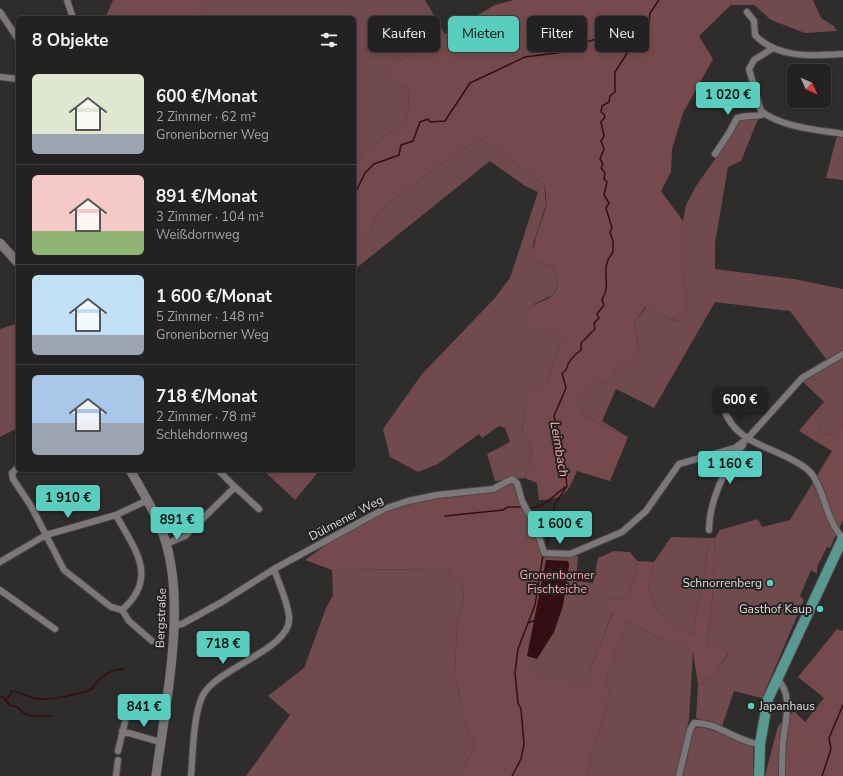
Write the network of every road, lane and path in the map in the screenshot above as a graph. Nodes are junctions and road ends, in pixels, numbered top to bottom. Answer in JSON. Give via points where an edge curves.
{"nodes":[{"id":1,"x":67,"y":0,"type":"edge"},
{"id":2,"x":0,"y":12,"type":"edge"},
{"id":3,"x":747,"y":12,"type":"dead end"},
{"id":4,"x":72,"y":16,"type":"edge"},
{"id":5,"x":16,"y":36,"type":"edge"},
{"id":6,"x":773,"y":48,"type":"junction"},
{"id":7,"x":843,"y":54,"type":"edge"},
{"id":8,"x":0,"y":77,"type":"edge"},
{"id":9,"x":16,"y":80,"type":"edge"},
{"id":10,"x":765,"y":114,"type":"junction"},
{"id":11,"x":843,"y":134,"type":"edge"},
{"id":12,"x":715,"y":154,"type":"dead end"},
{"id":13,"x":0,"y":243,"type":"edge"},
{"id":14,"x":16,"y":261,"type":"edge"},
{"id":15,"x":843,"y":354,"type":"edge"},
{"id":16,"x":724,"y":409,"type":"dead end"},
{"id":17,"x":748,"y":439,"type":"junction"},
{"id":18,"x":16,"y":469,"type":"edge"},
{"id":19,"x":131,"y":472,"type":"edge"},
{"id":20,"x":220,"y":472,"type":"edge"},
{"id":21,"x":235,"y":487,"type":"junction"},
{"id":22,"x":148,"y":500,"type":"junction"},
{"id":23,"x":259,"y":509,"type":"dead end"},
{"id":24,"x":116,"y":515,"type":"junction"},
{"id":25,"x":709,"y":530,"type":"dead end"},
{"id":26,"x":46,"y":535,"type":"junction"},
{"id":27,"x":843,"y":538,"type":"edge"},
{"id":28,"x":166,"y":544,"type":"junction"},
{"id":29,"x":0,"y":562,"type":"edge"},
{"id":30,"x":274,"y":569,"type":"junction"},
{"id":31,"x":0,"y":590,"type":"edge"},
{"id":32,"x":122,"y":610,"type":"junction"},
{"id":33,"x":174,"y":626,"type":"junction"},
{"id":34,"x":55,"y":628,"type":"dead end"},
{"id":35,"x":152,"y":641,"type":"dead end"},
{"id":36,"x":777,"y":679,"type":"junction"},
{"id":37,"x":125,"y":722,"type":"dead end"},
{"id":38,"x":122,"y":732,"type":"junction"},
{"id":39,"x":160,"y":742,"type":"junction"},
{"id":40,"x":760,"y":744,"type":"junction"},
{"id":41,"x":118,"y":751,"type":"dead end"},
{"id":42,"x":118,"y":760,"type":"dead end"},
{"id":43,"x":116,"y":776,"type":"edge"},
{"id":44,"x":156,"y":776,"type":"edge"},
{"id":45,"x":191,"y":776,"type":"edge"},
{"id":46,"x":679,"y":776,"type":"edge"},
{"id":47,"x":759,"y":776,"type":"edge"},
{"id":48,"x":782,"y":776,"type":"edge"}],
"edges":[{"from":1,"to":4,"type":"street"},
{"from":2,"to":5,"type":"street"},
{"from":3,"to":6,"type":"street","via":[[754,21],[755,35]]},
{"from":6,"to":7,"type":"street","via":[[791,54]]},
{"from":6,"to":10,"type":"street","via":[[754,60],[750,69],[759,107]]},
{"from":8,"to":9,"type":"street"},
{"from":10,"to":11,"type":"street","via":[[813,129]]},
{"from":10,"to":12,"type":"street","via":[[737,118]]},
{"from":13,"to":14,"type":"street"},
{"from":15,"to":17,"type":"street","via":[[802,378]]},
{"from":16,"to":17,"type":"street","via":[[727,420],[734,429]]},
{"from":17,"to":25,"type":"street","via":[[733,458],[721,482],[709,517]]},
{"from":17,"to":27,"type":"street","via":[[788,456],[809,471],[818,483],[824,504]]},
{"from":17,"to":30,"type":"street","name":"Dülmener Weg","via":[[734,448],[679,464],[646,511],[622,532],[570,554],[544,553],[517,483],[512,479],[493,489],[437,495],[384,509]]},
{"from":18,"to":26,"type":"street","via":[[12,473],[13,479]]},
{"from":19,"to":22,"type":"street","name":"Bergstraße"},
{"from":20,"to":21,"type":"street"},
{"from":21,"to":23,"type":"street"},
{"from":21,"to":28,"type":"street","via":[[185,536]]},
{"from":22,"to":24,"type":"street"},
{"from":22,"to":28,"type":"street","name":"Bergstraße"},
{"from":24,"to":26,"type":"street"},
{"from":24,"to":32,"type":"street","via":[[137,552],[142,577],[138,593]]},
{"from":26,"to":29,"type":"street"},
{"from":26,"to":32,"type":"street","via":[[64,570],[112,607]]},
{"from":27,"to":36,"type":"main road"},
{"from":28,"to":33,"type":"street","name":"Bergstraße","via":[[174,585]]},
{"from":30,"to":33,"type":"street","name":"Dülmener Weg","via":[[222,602]]},
{"from":30,"to":45,"type":"street","via":[[289,615],[288,628],[278,640],[218,678],[204,694],[198,711]]},
{"from":31,"to":34,"type":"street"},
{"from":32,"to":35,"type":"street","via":[[129,621]]},
{"from":33,"to":39,"type":"street","name":"Bergstraße"},
{"from":36,"to":40,"type":"main road","via":[[766,708]]},
{"from":36,"to":48,"type":"street","via":[[783,687],[787,705]]},
{"from":37,"to":38,"type":"street"},
{"from":38,"to":39,"type":"street"},
{"from":38,"to":41,"type":"street"},
{"from":39,"to":44,"type":"street","name":"Bergstraße"},
{"from":40,"to":46,"type":"street","via":[[748,742],[712,726],[694,724],[690,730]]},
{"from":40,"to":47,"type":"main road"},
{"from":42,"to":43,"type":"street"}]}
